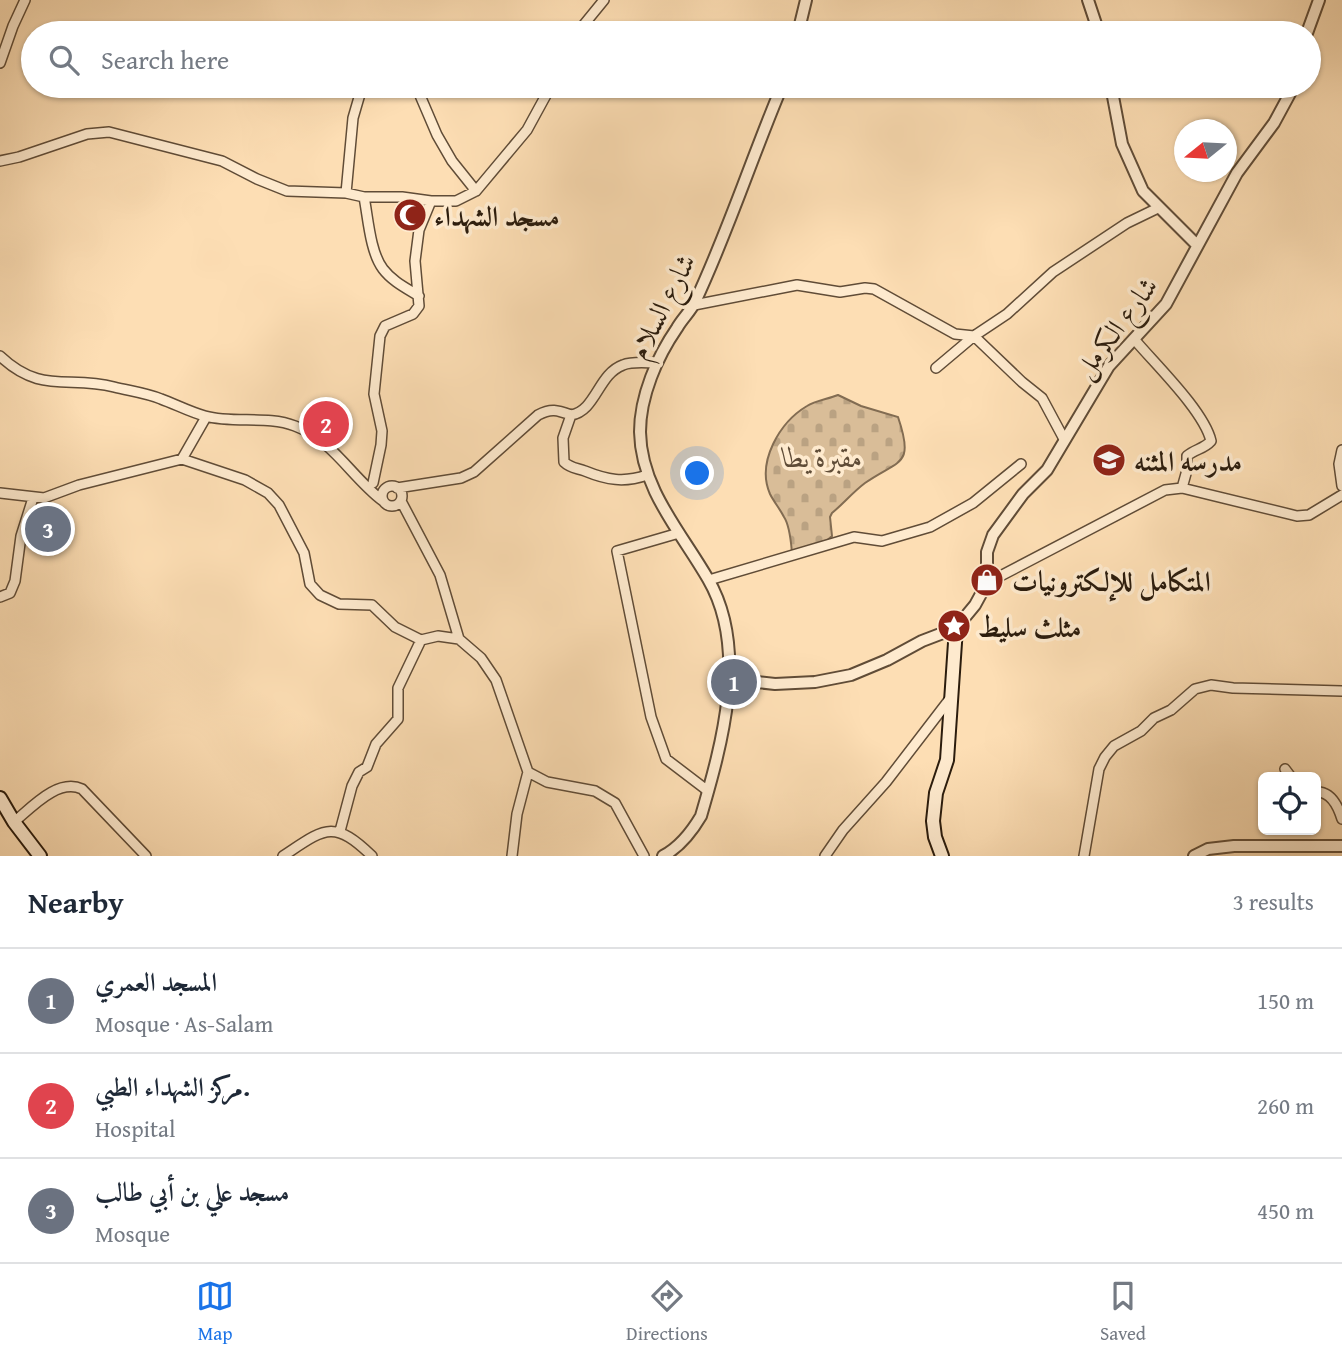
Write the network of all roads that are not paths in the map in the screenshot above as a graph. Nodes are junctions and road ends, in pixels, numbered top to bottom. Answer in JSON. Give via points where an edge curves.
{"nodes":[{"id":1,"x":25,"y":0,"type":"edge"},
{"id":2,"x":604,"y":0,"type":"edge"},
{"id":3,"x":806,"y":0,"type":"edge"},
{"id":4,"x":1088,"y":0,"type":"edge"},
{"id":5,"x":1319,"y":0,"type":"edge"},
{"id":6,"x":587,"y":21,"type":"edge"},
{"id":7,"x":801,"y":21,"type":"edge"},
{"id":8,"x":1095,"y":21,"type":"edge"},
{"id":9,"x":1311,"y":21,"type":"edge"},
{"id":10,"x":0,"y":63,"type":"edge"},
{"id":11,"x":359,"y":98,"type":"edge"},
{"id":12,"x":421,"y":98,"type":"edge"},
{"id":13,"x":544,"y":98,"type":"edge"},
{"id":14,"x":777,"y":98,"type":"edge"},
{"id":15,"x":1113,"y":98,"type":"edge"},
{"id":16,"x":1288,"y":98,"type":"edge"},
{"id":17,"x":0,"y":161,"type":"edge"},
{"id":18,"x":476,"y":191,"type":"junction"},
{"id":19,"x":346,"y":193,"type":"junction"},
{"id":20,"x":365,"y":197,"type":"junction"},
{"id":21,"x":431,"y":201,"type":"junction"},
{"id":22,"x":1158,"y":208,"type":"junction"},
{"id":23,"x":1197,"y":245,"type":"junction"},
{"id":24,"x":419,"y":296,"type":"junction"},
{"id":25,"x":694,"y":305,"type":"junction"},
{"id":26,"x":974,"y":337,"type":"junction"},
{"id":27,"x":1133,"y":339,"type":"junction"},
{"id":28,"x":0,"y":356,"type":"edge"},
{"id":29,"x":657,"y":363,"type":"junction"},
{"id":30,"x":936,"y":369,"type":"dead end"},
{"id":31,"x":571,"y":415,"type":"junction"},
{"id":32,"x":206,"y":417,"type":"junction"},
{"id":33,"x":1064,"y":439,"type":"junction"},
{"id":34,"x":1342,"y":450,"type":"edge"},
{"id":35,"x":182,"y":458,"type":"junction"},
{"id":36,"x":1020,"y":464,"type":"dead end"},
{"id":37,"x":347,"y":465,"type":"junction"},
{"id":38,"x":648,"y":475,"type":"junction"},
{"id":39,"x":373,"y":483,"type":"junction"},
{"id":40,"x":1342,"y":486,"type":"edge"},
{"id":41,"x":1182,"y":488,"type":"junction"},
{"id":42,"x":385,"y":489,"type":"junction"},
{"id":43,"x":0,"y":493,"type":"edge"},
{"id":44,"x":400,"y":495,"type":"junction"},
{"id":45,"x":1342,"y":495,"type":"edge"},
{"id":46,"x":33,"y":498,"type":"junction"},
{"id":47,"x":383,"y":501,"type":"junction"},
{"id":48,"x":392,"y":507,"type":"junction"},
{"id":49,"x":414,"y":528,"type":"junction"},
{"id":50,"x":679,"y":533,"type":"junction"},
{"id":51,"x":709,"y":580,"type":"junction"},
{"id":52,"x":987,"y":583,"type":"junction"},
{"id":53,"x":0,"y":597,"type":"edge"},
{"id":54,"x":956,"y":628,"type":"junction"},
{"id":55,"x":459,"y":639,"type":"junction"},
{"id":56,"x":421,"y":640,"type":"junction"},
{"id":57,"x":729,"y":679,"type":"junction"},
{"id":58,"x":1342,"y":691,"type":"edge"},
{"id":59,"x":949,"y":700,"type":"junction"},
{"id":60,"x":528,"y":772,"type":"junction"},
{"id":61,"x":708,"y":791,"type":"junction"},
{"id":62,"x":1321,"y":792,"type":"edge"},
{"id":63,"x":1,"y":802,"type":"edge"},
{"id":64,"x":1342,"y":819,"type":"edge"},
{"id":65,"x":14,"y":822,"type":"junction"},
{"id":66,"x":340,"y":831,"type":"junction"},
{"id":67,"x":1342,"y":846,"type":"edge"},
{"id":68,"x":675,"y":853,"type":"edge"},
{"id":69,"x":40,"y":856,"type":"edge"},
{"id":70,"x":146,"y":856,"type":"edge"},
{"id":71,"x":283,"y":856,"type":"edge"},
{"id":72,"x":372,"y":856,"type":"edge"},
{"id":73,"x":512,"y":856,"type":"edge"},
{"id":74,"x":644,"y":856,"type":"edge"},
{"id":75,"x":663,"y":856,"type":"edge"},
{"id":76,"x":825,"y":856,"type":"edge"},
{"id":77,"x":942,"y":856,"type":"edge"},
{"id":78,"x":1084,"y":856,"type":"edge"},
{"id":79,"x":1194,"y":856,"type":"edge"}],
"edges":[{"from":1,"to":10,"type":"street"},
{"from":2,"to":6,"type":"street"},
{"from":3,"to":7,"type":"street"},
{"from":4,"to":8,"type":"street"},
{"from":5,"to":9,"type":"street"},
{"from":11,"to":19,"type":"street"},
{"from":12,"to":18,"type":"street","via":[[452,161]]},
{"from":13,"to":18,"type":"street","via":[[527,130]]},
{"from":14,"to":25,"type":"street","name":"شارع السلام"},
{"from":15,"to":22,"type":"street","via":[[1122,144],[1143,191]]},
{"from":16,"to":23,"type":"street","name":"شارع الكرمل","via":[[1237,173]]},
{"from":17,"to":19,"type":"street","via":[[87,134],[109,132],[222,161],[287,191]]},
{"from":18,"to":21,"type":"street","via":[[456,201]]},
{"from":19,"to":20,"type":"street"},
{"from":20,"to":21,"type":"street"},
{"from":20,"to":24,"type":"street","via":[[381,267]]},
{"from":21,"to":24,"type":"street","via":[[419,230],[415,261]]},
{"from":22,"to":23,"type":"street"},
{"from":22,"to":26,"type":"street","via":[[1126,223],[1053,272]]},
{"from":23,"to":27,"type":"street","name":"شارع الكرمل","via":[[1166,304]]},
{"from":24,"to":39,"type":"street","via":[[414,314],[385,326],[380,336],[374,394],[382,431]]},
{"from":25,"to":26,"type":"street","via":[[797,285],[846,292],[870,288],[951,332]]},
{"from":25,"to":29,"type":"street","name":"شارع السلام"},
{"from":26,"to":30,"type":"street"},
{"from":26,"to":33,"type":"street","via":[[1042,398]]},
{"from":27,"to":33,"type":"street","name":"شارع الكرمل","via":[[1109,366]]},
{"from":27,"to":41,"type":"street","via":[[1194,410],[1211,441],[1187,456]]},
{"from":28,"to":32,"type":"street","via":[[30,378],[109,385]]},
{"from":29,"to":31,"type":"street","via":[[636,362],[612,371],[585,410]]},
{"from":29,"to":38,"type":"street","name":"شارع السلام","via":[[640,432]]},
{"from":31,"to":38,"type":"street","via":[[563,438],[564,462],[569,467],[609,481]]},
{"from":31,"to":44,"type":"street","via":[[548,410],[474,472],[417,485]]},
{"from":32,"to":35,"type":"street"},
{"from":32,"to":37,"type":"street","via":[[295,426],[332,449]]},
{"from":33,"to":52,"type":"street","name":"شارع الكرمل","via":[[1047,470],[993,535],[987,552]]},
{"from":34,"to":40,"type":"street"},
{"from":35,"to":46,"type":"street"},
{"from":35,"to":56,"type":"street","via":[[253,484],[274,499],[301,545],[310,584],[320,595],[339,604],[372,605],[395,627]]},
{"from":36,"to":51,"type":"street","via":[[943,522],[882,541],[854,537]]},
{"from":37,"to":39,"type":"street"},
{"from":37,"to":47,"type":"street"},
{"from":38,"to":50,"type":"street","name":"شارع السلام"},
{"from":39,"to":42,"type":"street"},
{"from":41,"to":45,"type":"street","via":[[1297,516],[1309,515]]},
{"from":41,"to":52,"type":"street","via":[[1143,501]]},
{"from":42,"to":44,"type":"street","via":[[391,486]]},
{"from":42,"to":47,"type":"street"},
{"from":43,"to":46,"type":"street"},
{"from":44,"to":48,"type":"street"},
{"from":44,"to":49,"type":"street"},
{"from":46,"to":53,"type":"street","via":[[20,536],[15,580],[10,593]]},
{"from":47,"to":48,"type":"street"},
{"from":48,"to":49,"type":"street"},
{"from":49,"to":55,"type":"street","via":[[440,575]]},
{"from":50,"to":51,"type":"street","name":"شارع السلام"},
{"from":50,"to":61,"type":"street","via":[[617,551],[651,717],[666,759]]},
{"from":51,"to":57,"type":"street","name":"شارع السلام","via":[[722,607]]},
{"from":52,"to":54,"type":"street","name":"شارع الكرمل"},
{"from":54,"to":57,"type":"street","via":[[851,675],[775,684]]},
{"from":54,"to":59,"type":"main road"},
{"from":55,"to":56,"type":"street","via":[[438,636]]},
{"from":55,"to":60,"type":"street","via":[[481,658],[496,680]]},
{"from":56,"to":66,"type":"street","via":[[398,688],[398,719],[359,772]]},
{"from":57,"to":61,"type":"street","name":"شارع السلام"},
{"from":58,"to":78,"type":"street","via":[[1219,685],[1195,689],[1141,731],[1120,741],[1105,757]]},
{"from":59,"to":76,"type":"street"},
{"from":59,"to":77,"type":"main road","via":[[947,760],[933,821]]},
{"from":60,"to":73,"type":"street"},
{"from":60,"to":74,"type":"street","via":[[547,782],[595,791],[615,803]]},
{"from":61,"to":68,"type":"street","name":"شارع السلام","via":[[701,816]]},
{"from":62,"to":64,"type":"street","via":[[1330,795]]},
{"from":63,"to":65,"type":"main road"},
{"from":65,"to":69,"type":"main road"},
{"from":65,"to":70,"type":"street","via":[[56,790],[74,785]]},
{"from":66,"to":71,"type":"street","via":[[326,830]]},
{"from":66,"to":72,"type":"street"},
{"from":67,"to":79,"type":"street","via":[[1234,846]]},
{"from":68,"to":75,"type":"street","name":"شارع السلام"}]}
